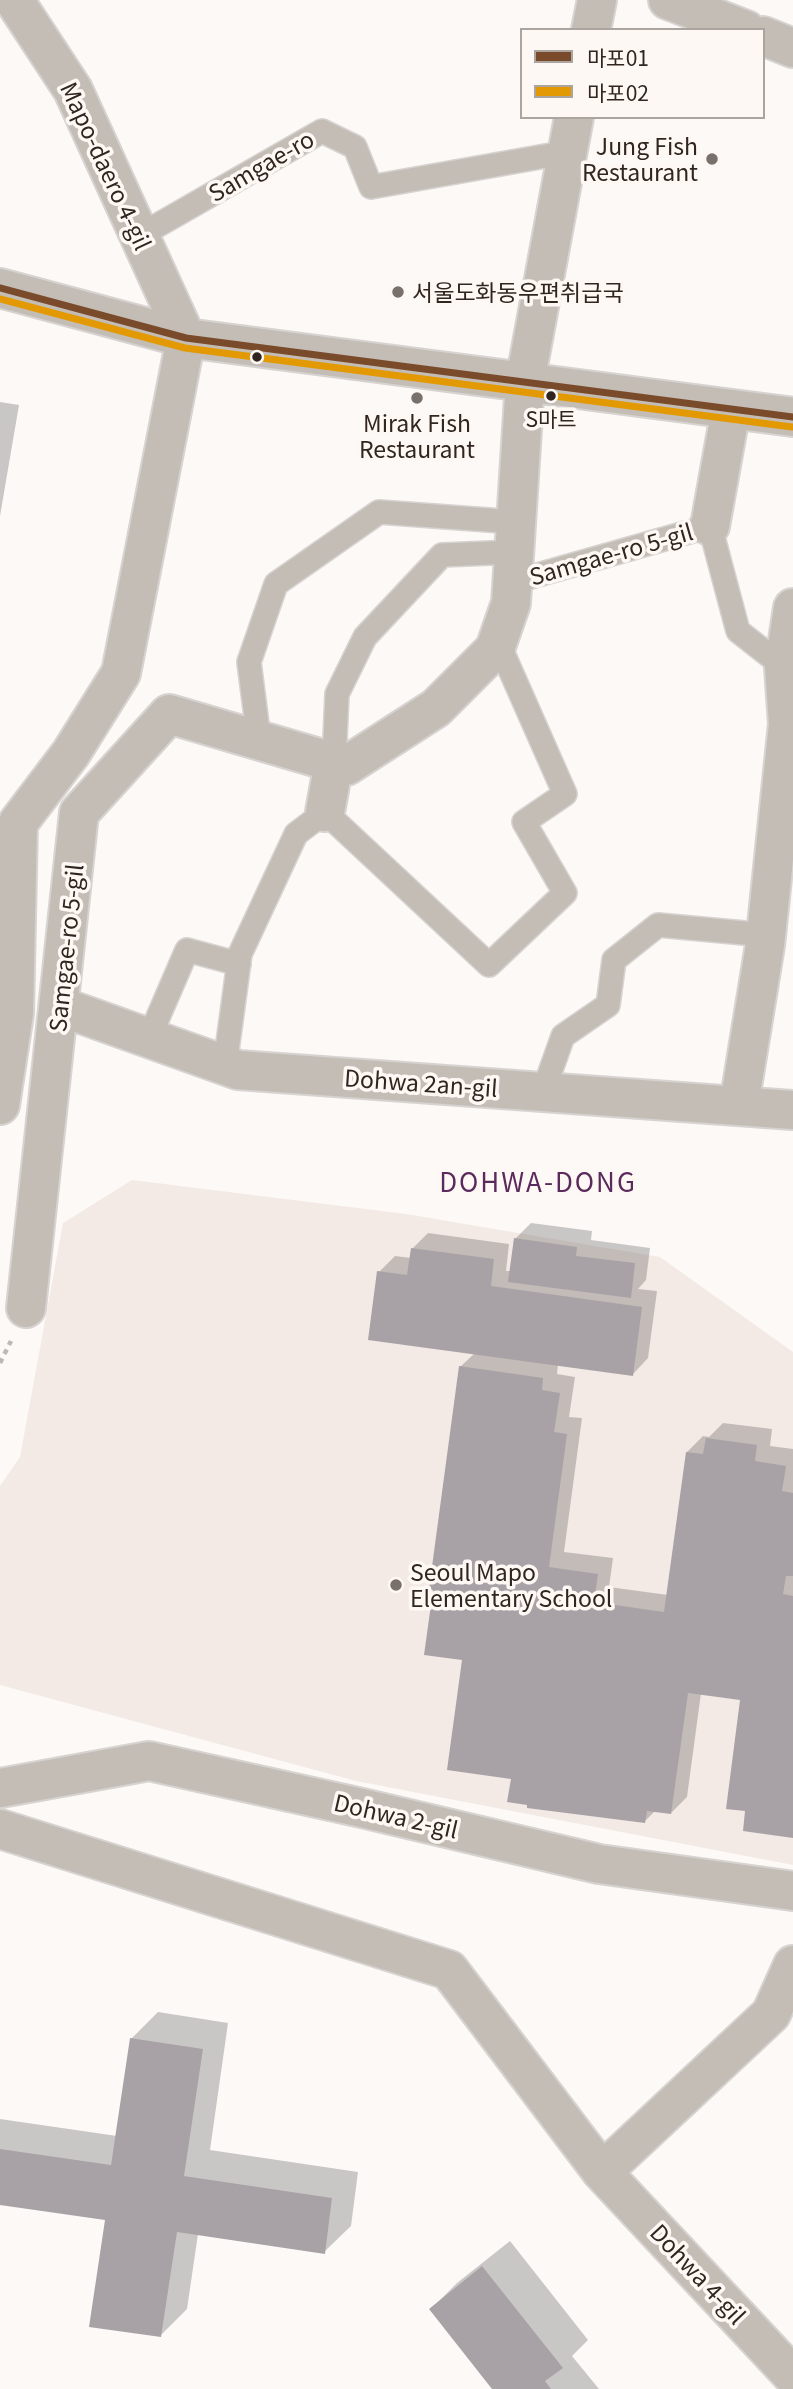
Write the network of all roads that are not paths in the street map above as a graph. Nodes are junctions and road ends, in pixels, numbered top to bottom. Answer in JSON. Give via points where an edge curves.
{"nodes":[{"id":1,"x":14,"y":0,"type":"edge"},
{"id":2,"x":597,"y":0,"type":"edge"},
{"id":3,"x":668,"y":0,"type":"edge"},
{"id":4,"x":591,"y":28,"type":"edge"},
{"id":5,"x":741,"y":28,"type":"edge"},
{"id":6,"x":765,"y":37,"type":"edge"},
{"id":7,"x":793,"y":48,"type":"edge"},
{"id":8,"x":571,"y":135,"type":"edge"},
{"id":9,"x":139,"y":236,"type":"junction"},
{"id":10,"x":0,"y":288,"type":"edge"},
{"id":11,"x":186,"y":338,"type":"junction"},
{"id":12,"x":525,"y":382,"type":"junction"},
{"id":13,"x":731,"y":408,"type":"junction"},
{"id":14,"x":793,"y":417,"type":"edge"},
{"id":15,"x":710,"y":526,"type":"junction"},
{"id":16,"x":515,"y":552,"type":"junction"},
{"id":17,"x":793,"y":608,"type":"edge"},
{"id":18,"x":498,"y":640,"type":"junction"},
{"id":19,"x":784,"y":667,"type":"junction"},
{"id":20,"x":260,"y":740,"type":"junction"},
{"id":21,"x":334,"y":762,"type":"junction"},
{"id":22,"x":325,"y":813,"type":"junction"},
{"id":23,"x":766,"y":935,"type":"junction"},
{"id":24,"x":239,"y":964,"type":"junction"},
{"id":25,"x":59,"y":1006,"type":"junction"},
{"id":26,"x":149,"y":1038,"type":"junction"},
{"id":27,"x":225,"y":1065,"type":"junction"},
{"id":28,"x":543,"y":1091,"type":"junction"},
{"id":29,"x":0,"y":1105,"type":"edge"},
{"id":30,"x":739,"y":1105,"type":"junction"},
{"id":31,"x":793,"y":1110,"type":"edge"},
{"id":32,"x":26,"y":1308,"type":"dead end"},
{"id":33,"x":0,"y":1788,"type":"edge"},
{"id":34,"x":0,"y":1829,"type":"edge"},
{"id":35,"x":793,"y":1891,"type":"edge"},
{"id":36,"x":793,"y":1965,"type":"edge"},
{"id":37,"x":602,"y":2172,"type":"junction"},
{"id":38,"x":793,"y":2376,"type":"edge"}],
"edges":[{"from":1,"to":9,"type":"street","name":"Mapo-daero 4-gil","via":[[73,90]]},
{"from":2,"to":4,"type":"street"},
{"from":3,"to":5,"type":"street"},
{"from":6,"to":7,"type":"street"},
{"from":8,"to":9,"type":"lane","name":"Samgae-ro","via":[[371,187],[355,146],[322,131]]},
{"from":8,"to":12,"type":"street"},
{"from":9,"to":11,"type":"street","name":"Mapo-daero 4-gil"},
{"from":10,"to":11,"type":"street"},
{"from":11,"to":12,"type":"street"},
{"from":11,"to":29,"type":"street","via":[[121,673],[71,753],[18,823],[14,1013]]},
{"from":12,"to":13,"type":"street"},
{"from":12,"to":16,"type":"street","name":"Samgae-ro 5-gil"},
{"from":13,"to":14,"type":"street"},
{"from":13,"to":15,"type":"street"},
{"from":15,"to":16,"type":"lane","name":"Samgae-ro 5-gil"},
{"from":15,"to":19,"type":"lane","via":[[738,631]]},
{"from":16,"to":18,"type":"street","name":"Samgae-ro 5-gil","via":[[511,603]]},
{"from":16,"to":20,"type":"lane","name":"Samgae-ro 5-gil","via":[[379,512],[276,584],[249,662]]},
{"from":16,"to":21,"type":"lane","name":"Samgae-ro 5-gil","via":[[442,555],[365,637],[337,694]]},
{"from":17,"to":19,"type":"street"},
{"from":18,"to":21,"type":"street","name":"Samgae-ro 5-gil","via":[[495,649],[436,708],[346,765]]},
{"from":18,"to":22,"type":"lane","via":[[565,794],[524,822],[565,893],[489,965]]},
{"from":19,"to":23,"type":"street","via":[[788,724]]},
{"from":20,"to":21,"type":"street","name":"Samgae-ro 5-gil"},
{"from":20,"to":25,"type":"street","name":"Samgae-ro 5-gil","via":[[169,714],[79,813]]},
{"from":21,"to":22,"type":"street"},
{"from":22,"to":24,"type":"lane","via":[[296,834]]},
{"from":23,"to":28,"type":"lane","via":[[657,925],[614,960],[608,1005],[563,1037]]},
{"from":23,"to":30,"type":"street"},
{"from":24,"to":26,"type":"lane","via":[[187,950]]},
{"from":24,"to":27,"type":"lane"},
{"from":25,"to":26,"type":"street","name":"Dohwa 2an-gil"},
{"from":25,"to":32,"type":"street","name":"Samgae-ro 5-gil"},
{"from":26,"to":27,"type":"street","name":"Dohwa 2an-gil"},
{"from":27,"to":28,"type":"street","name":"Dohwa 2an-gil","via":[[238,1070]]},
{"from":28,"to":30,"type":"street","name":"Dohwa 2an-gil"},
{"from":30,"to":31,"type":"street","name":"Dohwa 2an-gil"},
{"from":33,"to":35,"type":"street","name":"Dohwa 2-gil","via":[[149,1761],[599,1864]]},
{"from":34,"to":37,"type":"street","name":"Dohwa 4-gil","via":[[449,1970]]},
{"from":36,"to":37,"type":"street","via":[[771,2014]]},
{"from":37,"to":38,"type":"street","name":"Dohwa 4-gil"}]}
